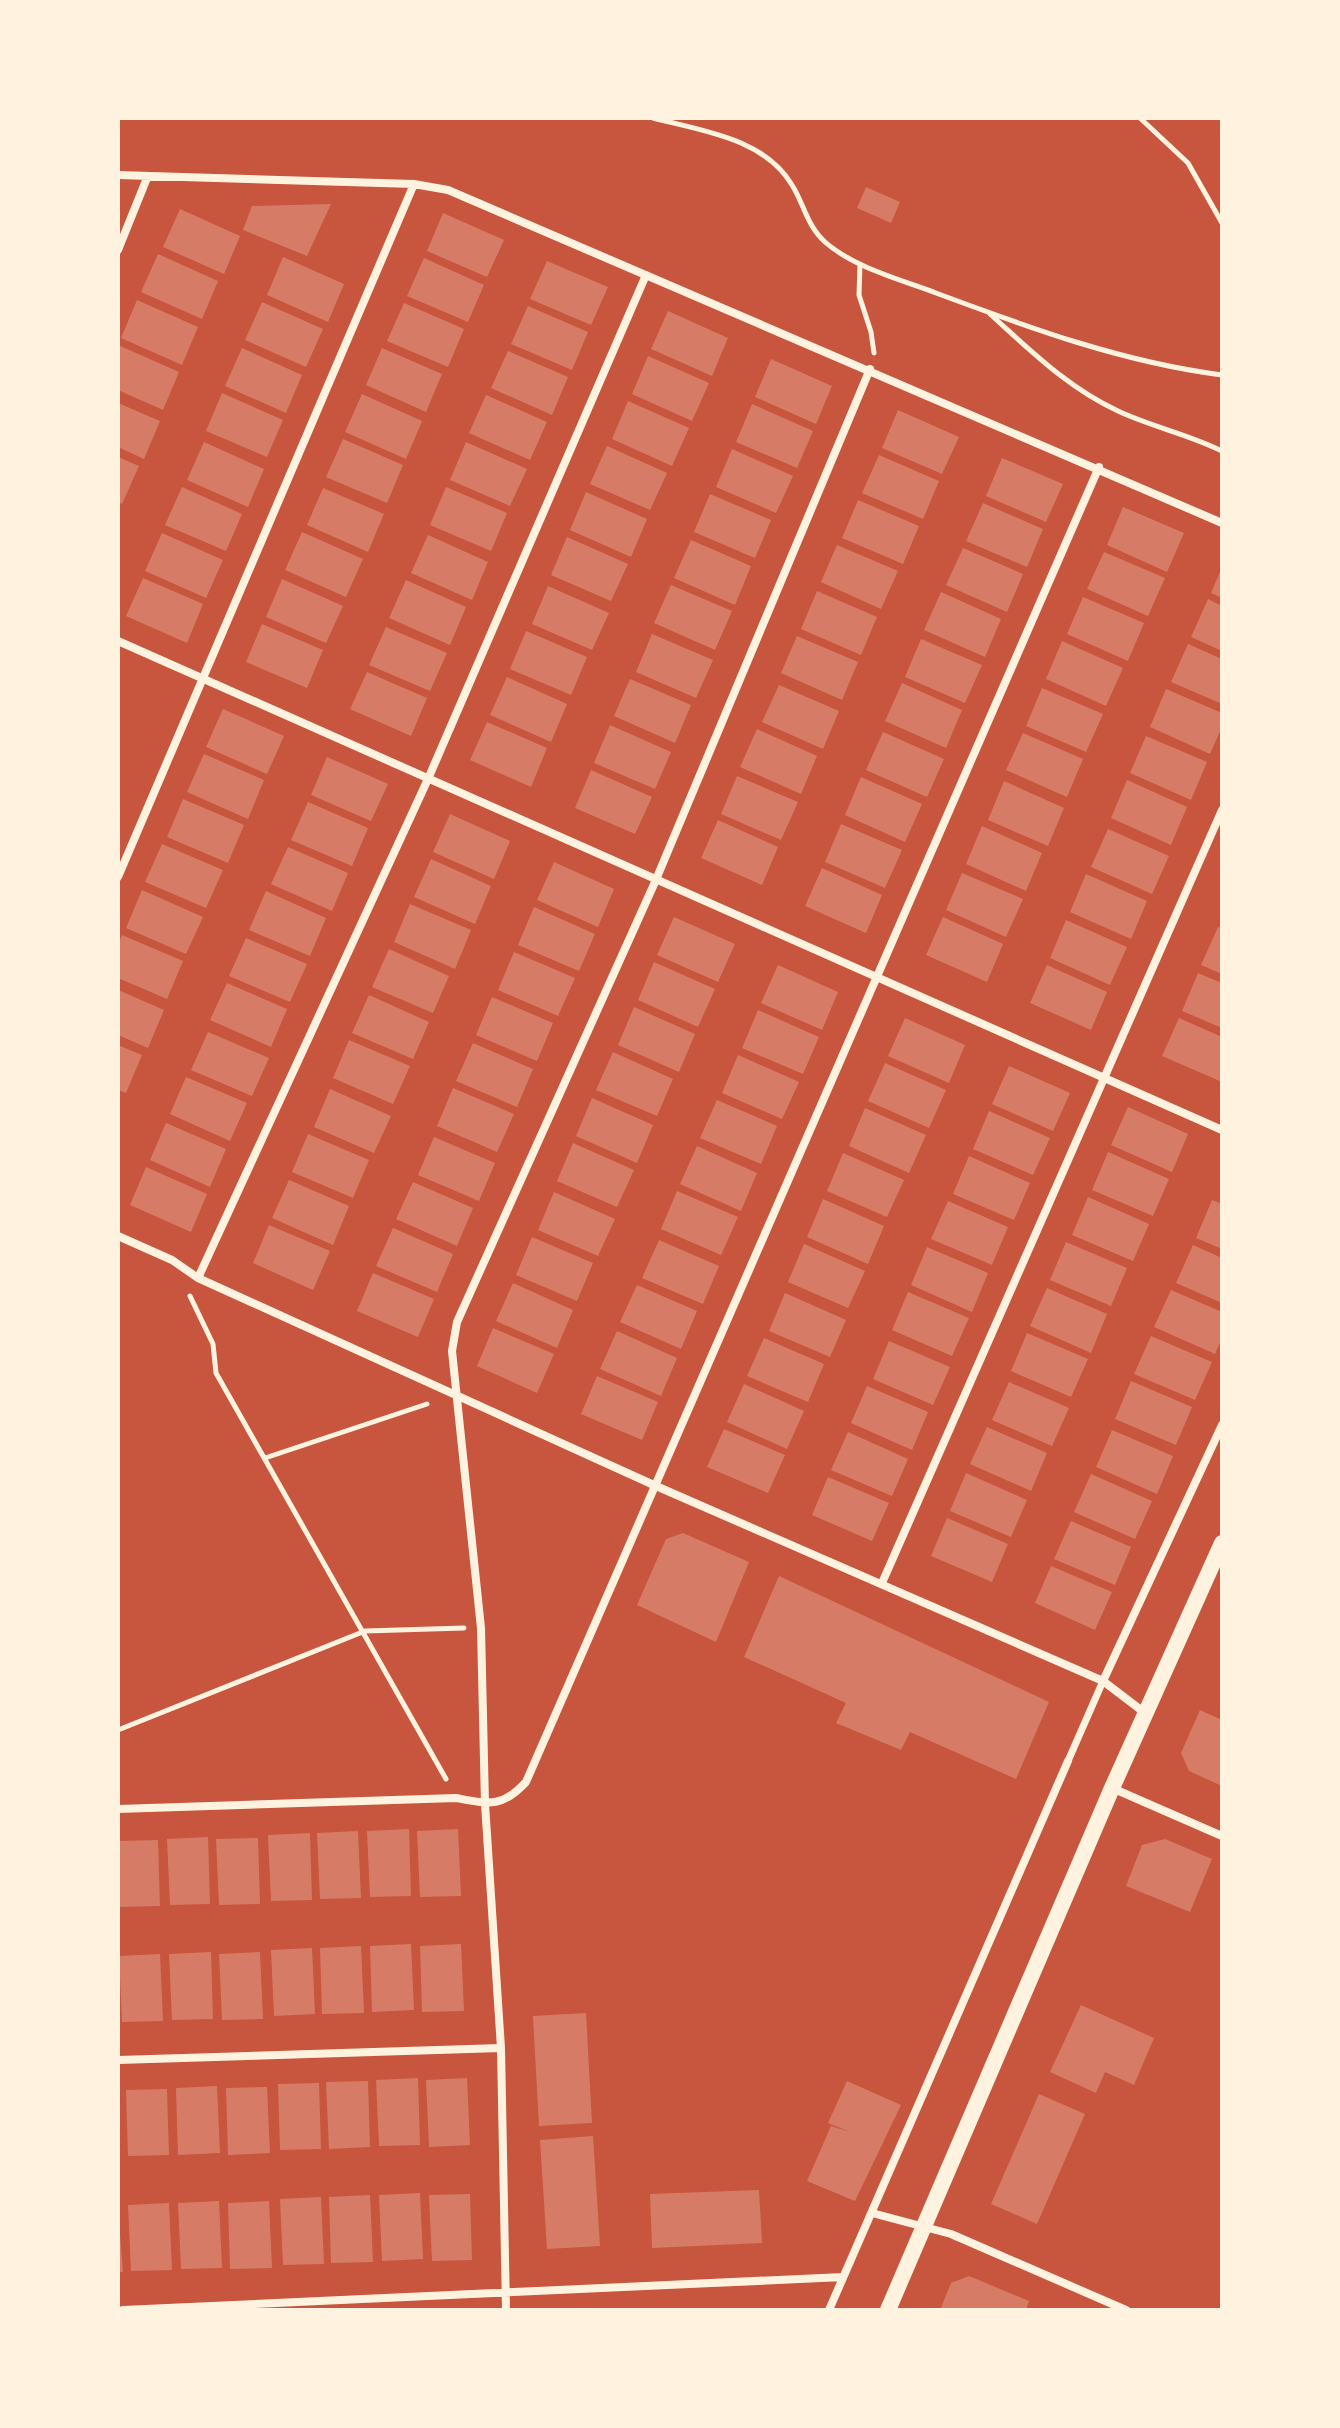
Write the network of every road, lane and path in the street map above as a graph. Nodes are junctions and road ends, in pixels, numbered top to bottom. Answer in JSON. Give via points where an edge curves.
{"nodes":[{"id":1,"x":653,"y":118,"type":"edge"},
{"id":2,"x":1140,"y":118,"type":"edge"},
{"id":3,"x":118,"y":175,"type":"edge"},
{"id":4,"x":147,"y":178,"type":"junction"},
{"id":5,"x":414,"y":184,"type":"junction"},
{"id":6,"x":1222,"y":223,"type":"edge"},
{"id":7,"x":118,"y":250,"type":"edge"},
{"id":8,"x":860,"y":264,"type":"junction"},
{"id":9,"x":646,"y":275,"type":"junction"},
{"id":10,"x":986,"y":311,"type":"junction"},
{"id":11,"x":870,"y":369,"type":"junction"},
{"id":12,"x":1222,"y":375,"type":"edge"},
{"id":13,"x":1222,"y":451,"type":"edge"},
{"id":14,"x":1099,"y":467,"type":"junction"},
{"id":15,"x":1222,"y":523,"type":"edge"},
{"id":16,"x":118,"y":641,"type":"edge"},
{"id":17,"x":201,"y":678,"type":"junction"},
{"id":18,"x":428,"y":779,"type":"junction"},
{"id":19,"x":1222,"y":810,"type":"edge"},
{"id":20,"x":118,"y":877,"type":"edge"},
{"id":21,"x":655,"y":882,"type":"junction"},
{"id":22,"x":877,"y":977,"type":"junction"},
{"id":23,"x":1106,"y":1079,"type":"junction"},
{"id":24,"x":1222,"y":1130,"type":"edge"},
{"id":25,"x":118,"y":1236,"type":"edge"},
{"id":26,"x":172,"y":1260,"type":"junction"},
{"id":27,"x":198,"y":1278,"type":"junction"},
{"id":28,"x":457,"y":1394,"type":"junction"},
{"id":29,"x":1222,"y":1425,"type":"edge"},
{"id":30,"x":265,"y":1458,"type":"junction"},
{"id":31,"x":656,"y":1486,"type":"junction"},
{"id":32,"x":1222,"y":1543,"type":"edge"},
{"id":33,"x":882,"y":1583,"type":"junction"},
{"id":34,"x":481,"y":1628,"type":"junction"},
{"id":35,"x":365,"y":1631,"type":"junction"},
{"id":36,"x":1103,"y":1681,"type":"junction"},
{"id":37,"x":1146,"y":1713,"type":"junction"},
{"id":38,"x":118,"y":1730,"type":"edge"},
{"id":39,"x":1068,"y":1761,"type":"joint"},
{"id":40,"x":1112,"y":1788,"type":"junction"},
{"id":41,"x":456,"y":1798,"type":"junction"},
{"id":42,"x":485,"y":1804,"type":"junction"},
{"id":43,"x":118,"y":1809,"type":"edge"},
{"id":44,"x":1222,"y":1836,"type":"edge"},
{"id":45,"x":501,"y":2048,"type":"junction"},
{"id":46,"x":118,"y":2060,"type":"edge"},
{"id":47,"x":872,"y":2213,"type":"junction"},
{"id":48,"x":924,"y":2226,"type":"junction"},
{"id":49,"x":843,"y":2277,"type":"junction"},
{"id":50,"x":505,"y":2294,"type":"junction"},
{"id":51,"x":123,"y":2310,"type":"edge"},
{"id":52,"x":506,"y":2310,"type":"edge"},
{"id":53,"x":830,"y":2310,"type":"edge"},
{"id":54,"x":888,"y":2310,"type":"edge"},
{"id":55,"x":1126,"y":2310,"type":"edge"}],
"edges":[{"from":1,"to":8,"type":"path","via":[[740,142],[774,160],[825,242]]},
{"from":2,"to":6,"type":"path","via":[[1188,163]]},
{"from":3,"to":4,"type":"street"},
{"from":4,"to":5,"type":"street"},
{"from":4,"to":7,"type":"street"},
{"from":5,"to":9,"type":"street","via":[[448,190]]},
{"from":5,"to":17,"type":"street"},
{"from":8,"to":10,"type":"path"},
{"from":8,"to":11,"type":"path","via":[[859,295],[874,351]]},
{"from":9,"to":11,"type":"street"},
{"from":9,"to":18,"type":"street"},
{"from":10,"to":12,"type":"path","via":[[1071,343],[1170,369]]},
{"from":10,"to":13,"type":"path","via":[[1059,377],[1118,411]]},
{"from":11,"to":14,"type":"street"},
{"from":11,"to":21,"type":"street"},
{"from":14,"to":15,"type":"street"},
{"from":14,"to":22,"type":"street"},
{"from":16,"to":17,"type":"street"},
{"from":17,"to":18,"type":"street"},
{"from":17,"to":20,"type":"street"},
{"from":18,"to":21,"type":"street"},
{"from":18,"to":27,"type":"street"},
{"from":19,"to":23,"type":"street"},
{"from":21,"to":22,"type":"street"},
{"from":21,"to":28,"type":"street","via":[[457,1322],[452,1351]]},
{"from":22,"to":23,"type":"street"},
{"from":22,"to":31,"type":"street"},
{"from":23,"to":24,"type":"street"},
{"from":23,"to":33,"type":"street"},
{"from":25,"to":26,"type":"street"},
{"from":26,"to":27,"type":"street"},
{"from":26,"to":30,"type":"path","via":[[213,1344],[216,1373]]},
{"from":27,"to":28,"type":"street"},
{"from":28,"to":30,"type":"path"},
{"from":28,"to":31,"type":"street"},
{"from":28,"to":34,"type":"street"},
{"from":29,"to":36,"type":"street"},
{"from":30,"to":35,"type":"path"},
{"from":31,"to":33,"type":"street"},
{"from":31,"to":42,"type":"street","via":[[526,1782],[512,1797]]},
{"from":32,"to":37,"type":"main road"},
{"from":33,"to":36,"type":"street"},
{"from":34,"to":35,"type":"path"},
{"from":34,"to":42,"type":"street"},
{"from":35,"to":38,"type":"path"},
{"from":35,"to":41,"type":"path"},
{"from":36,"to":37,"type":"street"},
{"from":36,"to":39,"type":"street"},
{"from":37,"to":40,"type":"main road"},
{"from":39,"to":47,"type":"street"},
{"from":40,"to":44,"type":"street"},
{"from":40,"to":48,"type":"main road"},
{"from":41,"to":42,"type":"street"},
{"from":41,"to":43,"type":"street"},
{"from":42,"to":45,"type":"street"},
{"from":45,"to":46,"type":"street"},
{"from":45,"to":50,"type":"street"},
{"from":47,"to":48,"type":"street"},
{"from":47,"to":49,"type":"street"},
{"from":48,"to":54,"type":"main road"},
{"from":48,"to":55,"type":"street"},
{"from":49,"to":50,"type":"street"},
{"from":49,"to":53,"type":"street"},
{"from":50,"to":51,"type":"street"},
{"from":50,"to":52,"type":"street"}]}
